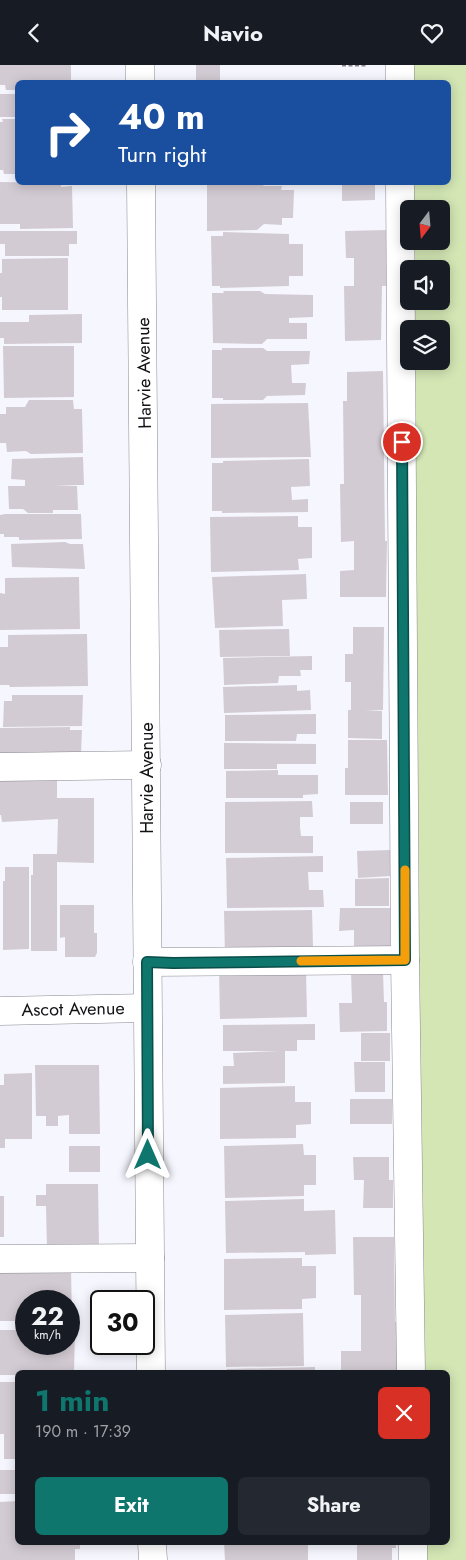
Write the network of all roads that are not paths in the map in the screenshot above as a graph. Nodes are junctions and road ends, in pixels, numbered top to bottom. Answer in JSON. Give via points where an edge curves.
{"nodes":[{"id":1,"x":140,"y":65,"type":"edge"},
{"id":2,"x":400,"y":65,"type":"edge"},
{"id":3,"x":140,"y":80,"type":"edge"},
{"id":4,"x":400,"y":80,"type":"edge"},
{"id":5,"x":142,"y":185,"type":"edge"},
{"id":6,"x":400,"y":185,"type":"edge"},
{"id":7,"x":147,"y":765,"type":"junction"},
{"id":8,"x":0,"y":767,"type":"edge"},
{"id":9,"x":405,"y":960,"type":"junction"},
{"id":10,"x":147,"y":962,"type":"junction"},
{"id":11,"x":147,"y":1008,"type":"junction"},
{"id":12,"x":0,"y":1011,"type":"edge"},
{"id":13,"x":150,"y":1258,"type":"junction"},
{"id":14,"x":0,"y":1259,"type":"edge"},
{"id":15,"x":151,"y":1370,"type":"edge"},
{"id":16,"x":411,"y":1370,"type":"edge"},
{"id":17,"x":152,"y":1545,"type":"edge"},
{"id":18,"x":413,"y":1545,"type":"edge"},
{"id":19,"x":152,"y":1560,"type":"edge"},
{"id":20,"x":413,"y":1560,"type":"edge"}],
"edges":[{"from":1,"to":3,"type":"street"},
{"from":2,"to":4,"type":"street"},
{"from":5,"to":7,"type":"street","name":"Harvie Avenue"},
{"from":6,"to":9,"type":"street"},
{"from":7,"to":8,"type":"street"},
{"from":7,"to":10,"type":"street","name":"Harvie Avenue"},
{"from":9,"to":10,"type":"street"},
{"from":9,"to":16,"type":"street"},
{"from":10,"to":11,"type":"street","name":"Harvie Avenue"},
{"from":11,"to":12,"type":"street","name":"Ascot Avenue"},
{"from":11,"to":13,"type":"street","name":"Harvie Avenue"},
{"from":13,"to":14,"type":"street"},
{"from":13,"to":15,"type":"street","name":"Harvie Avenue"},
{"from":17,"to":19,"type":"street"},
{"from":18,"to":20,"type":"street"}]}
